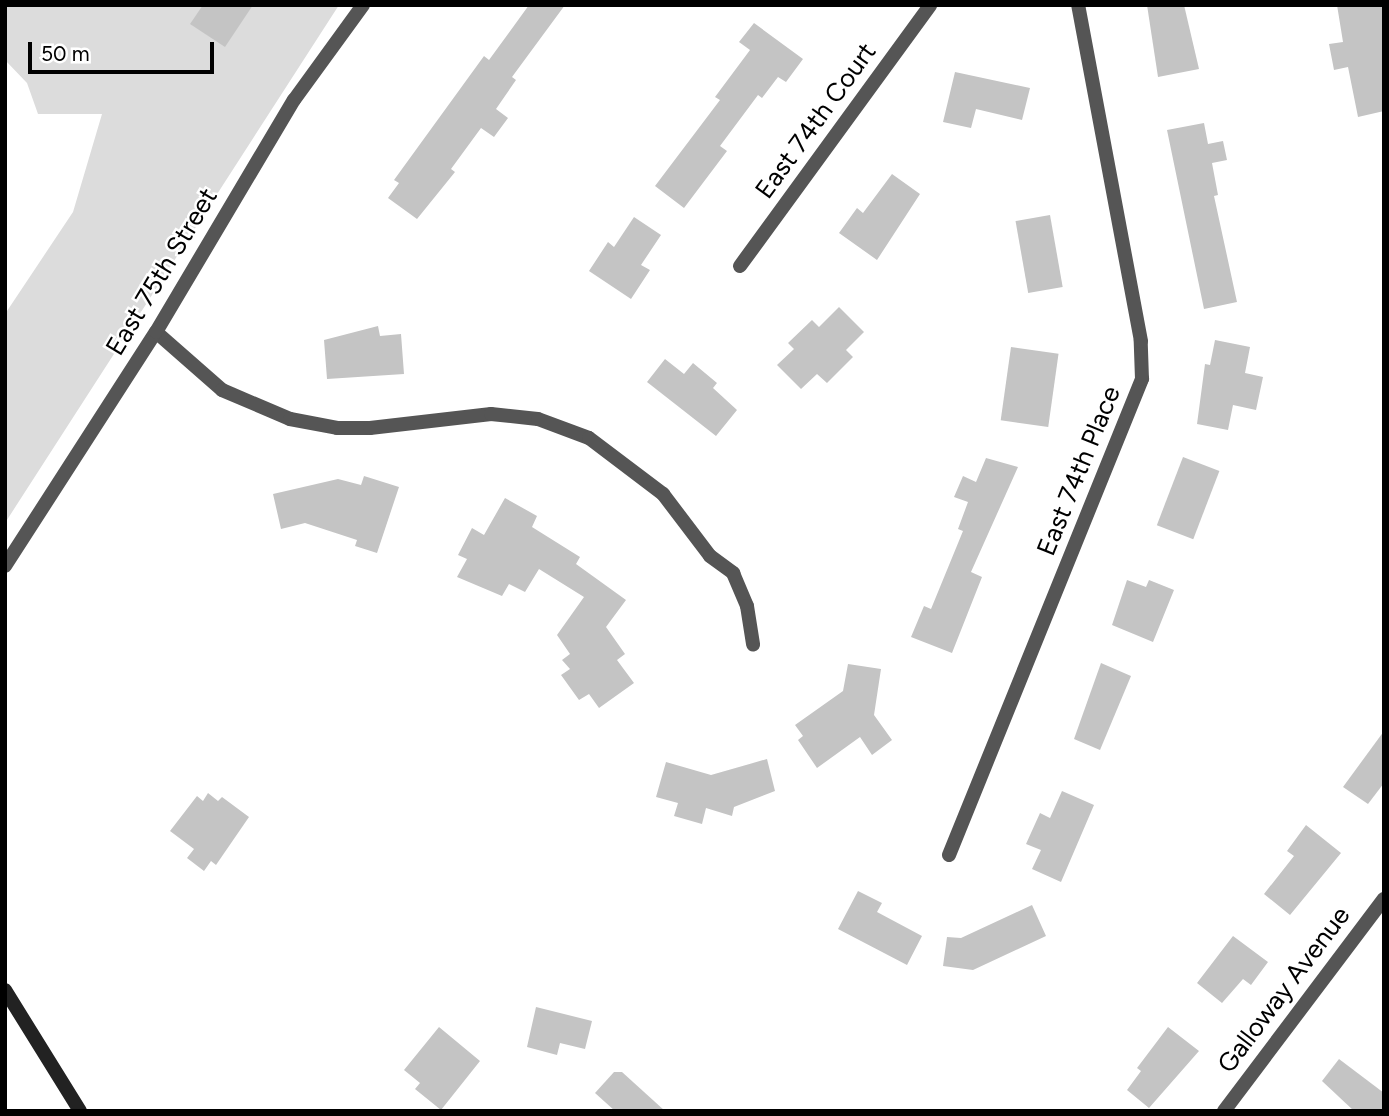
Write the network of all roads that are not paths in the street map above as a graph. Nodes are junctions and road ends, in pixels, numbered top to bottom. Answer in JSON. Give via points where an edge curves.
{"nodes":[{"id":1,"x":363,"y":5,"type":"edge"},
{"id":2,"x":930,"y":5,"type":"edge"},
{"id":3,"x":1078,"y":5,"type":"edge"},
{"id":4,"x":740,"y":266,"type":"dead end"},
{"id":5,"x":156,"y":332,"type":"junction"},
{"id":6,"x":5,"y":566,"type":"edge"},
{"id":7,"x":753,"y":645,"type":"dead end"},
{"id":8,"x":949,"y":855,"type":"dead end"},
{"id":9,"x":1384,"y":899,"type":"edge"},
{"id":10,"x":5,"y":990,"type":"edge"},
{"id":11,"x":80,"y":1111,"type":"edge"},
{"id":12,"x":1224,"y":1111,"type":"edge"}],
"edges":[{"from":1,"to":5,"type":"street","name":"East 75th Street","via":[[294,100]]},
{"from":2,"to":4,"type":"street","name":"East 74th Court"},
{"from":3,"to":8,"type":"street","name":"East 74th Place","via":[[1141,341],[1142,379]]},
{"from":5,"to":6,"type":"street","name":"East 75th Street"},
{"from":5,"to":7,"type":"street","via":[[222,390],[281,417],[337,428],[491,414],[538,419],[599,444],[663,494],[710,556],[733,573],[747,606]]},
{"from":9,"to":12,"type":"street","name":"Galloway Avenue"},
{"from":10,"to":11,"type":"main road"}]}
